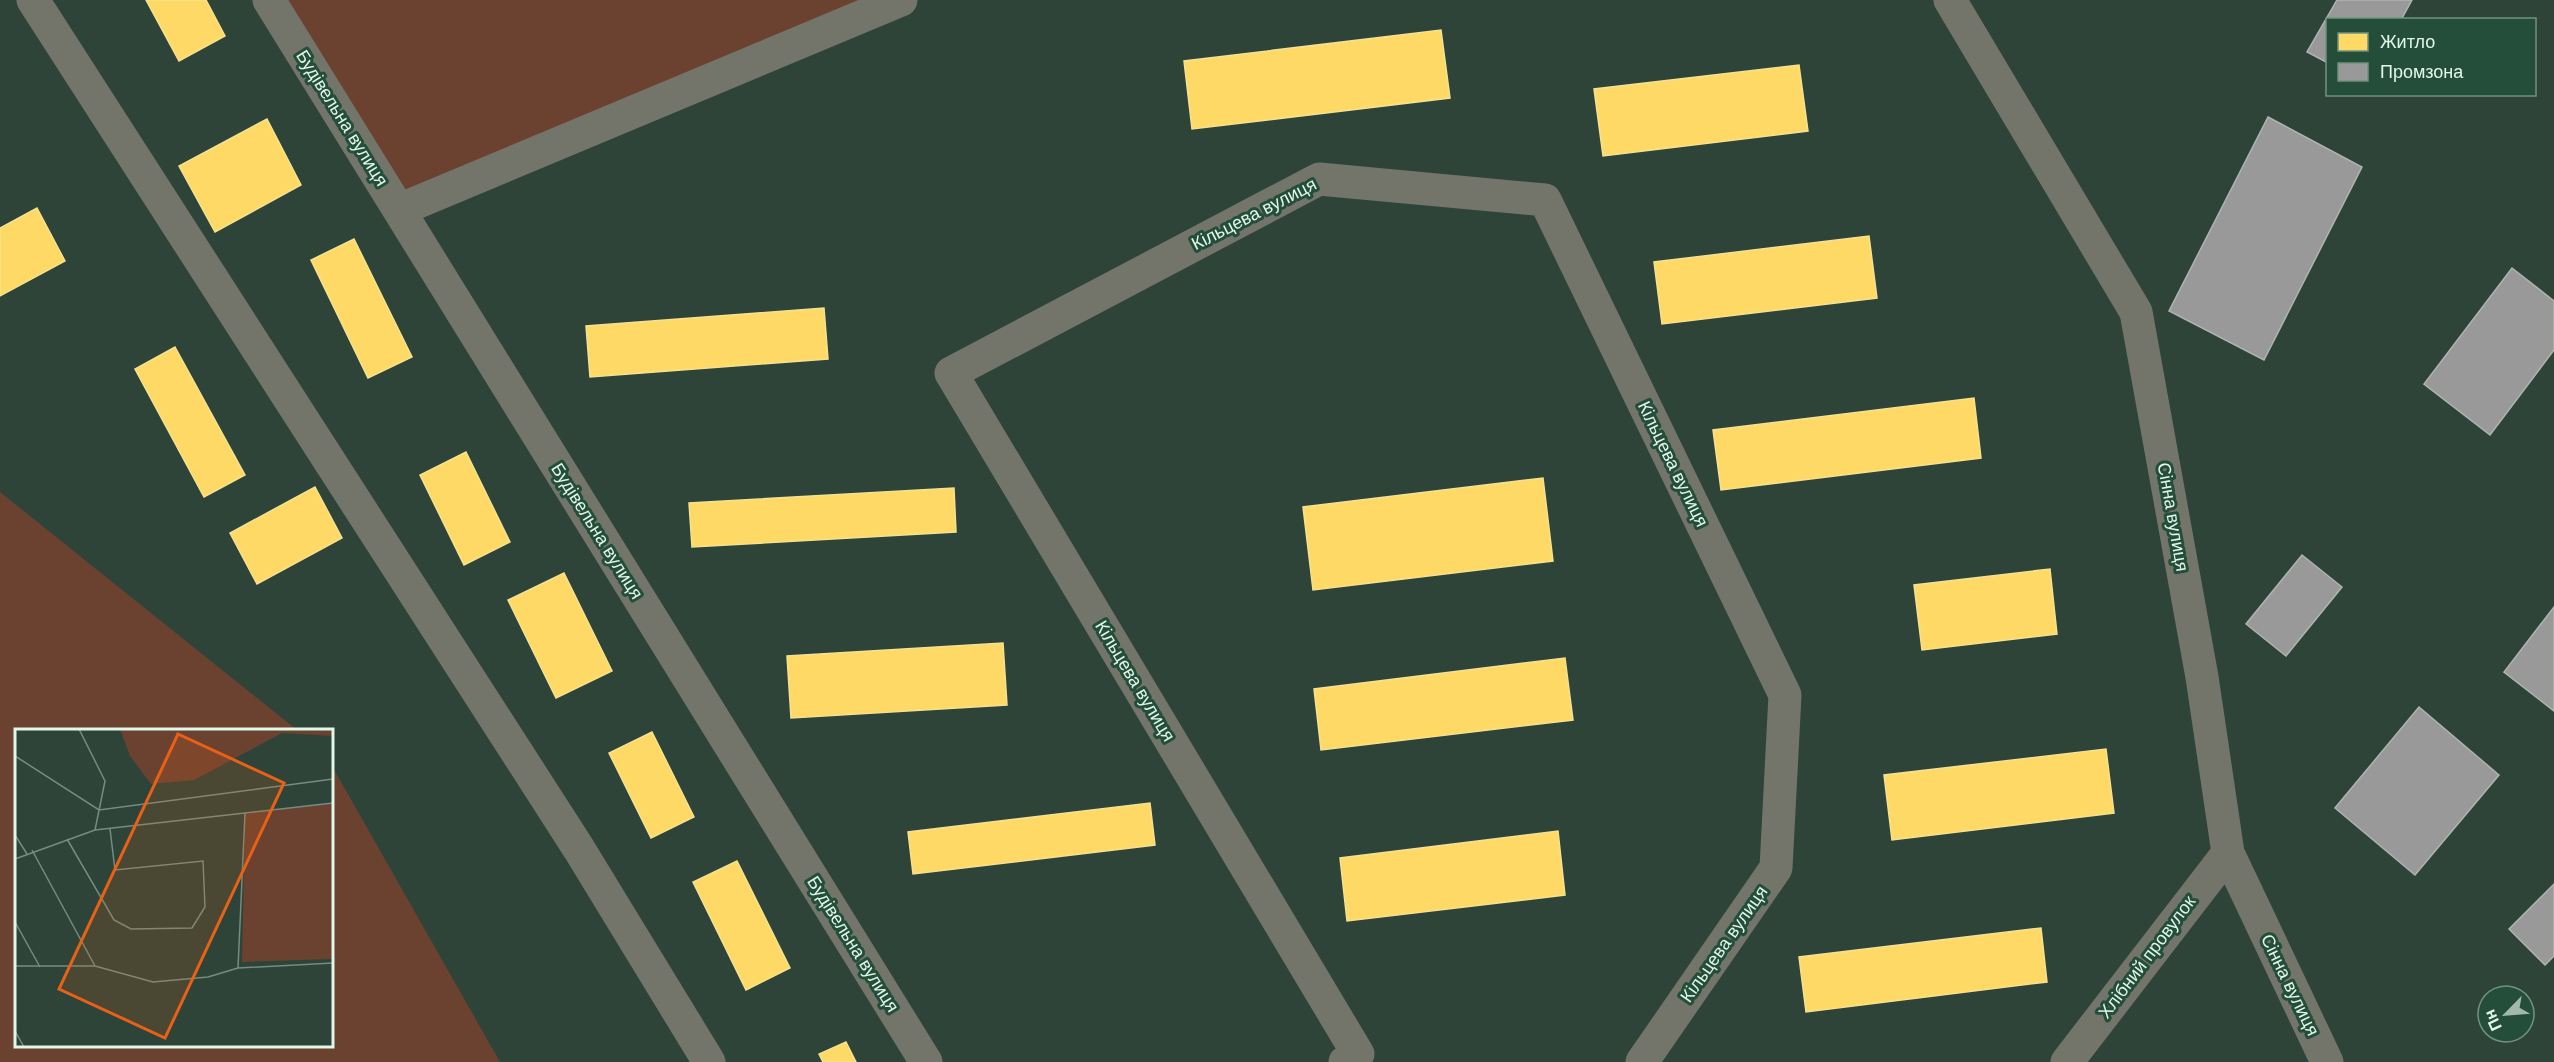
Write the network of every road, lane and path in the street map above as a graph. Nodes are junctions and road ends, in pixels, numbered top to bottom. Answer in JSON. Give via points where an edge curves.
{"nodes":[{"id":1,"x":33,"y":0,"type":"edge"},
{"id":2,"x":269,"y":0,"type":"edge"},
{"id":3,"x":901,"y":0,"type":"edge"},
{"id":4,"x":1950,"y":0,"type":"edge"},
{"id":5,"x":399,"y":210,"type":"junction"},
{"id":6,"x":2228,"y":853,"type":"junction"},
{"id":7,"x":709,"y":1062,"type":"edge"},
{"id":8,"x":926,"y":1062,"type":"edge"},
{"id":9,"x":1345,"y":1062,"type":"edge"},
{"id":10,"x":1642,"y":1062,"type":"edge"},
{"id":11,"x":2067,"y":1062,"type":"edge"},
{"id":12,"x":2327,"y":1062,"type":"edge"}],
"edges":[{"from":1,"to":7,"type":"street","via":[[573,839]]},
{"from":2,"to":5,"type":"street","name":"Будівельна вулиця"},
{"from":3,"to":5,"type":"street"},
{"from":4,"to":6,"type":"street","name":"Сінна вулиця","via":[[2136,312],[2202,676]]},
{"from":5,"to":8,"type":"street","name":"Будівельна вулиця"},
{"from":6,"to":11,"type":"street","name":"Хлібний провулок"},
{"from":6,"to":12,"type":"street","name":"Сінна вулиця"},
{"from":9,"to":10,"type":"street","name":"Кільцева вулиця","via":[[1358,1053],[951,373],[1319,179],[1545,200],[1785,695],[1776,868]]}]}
